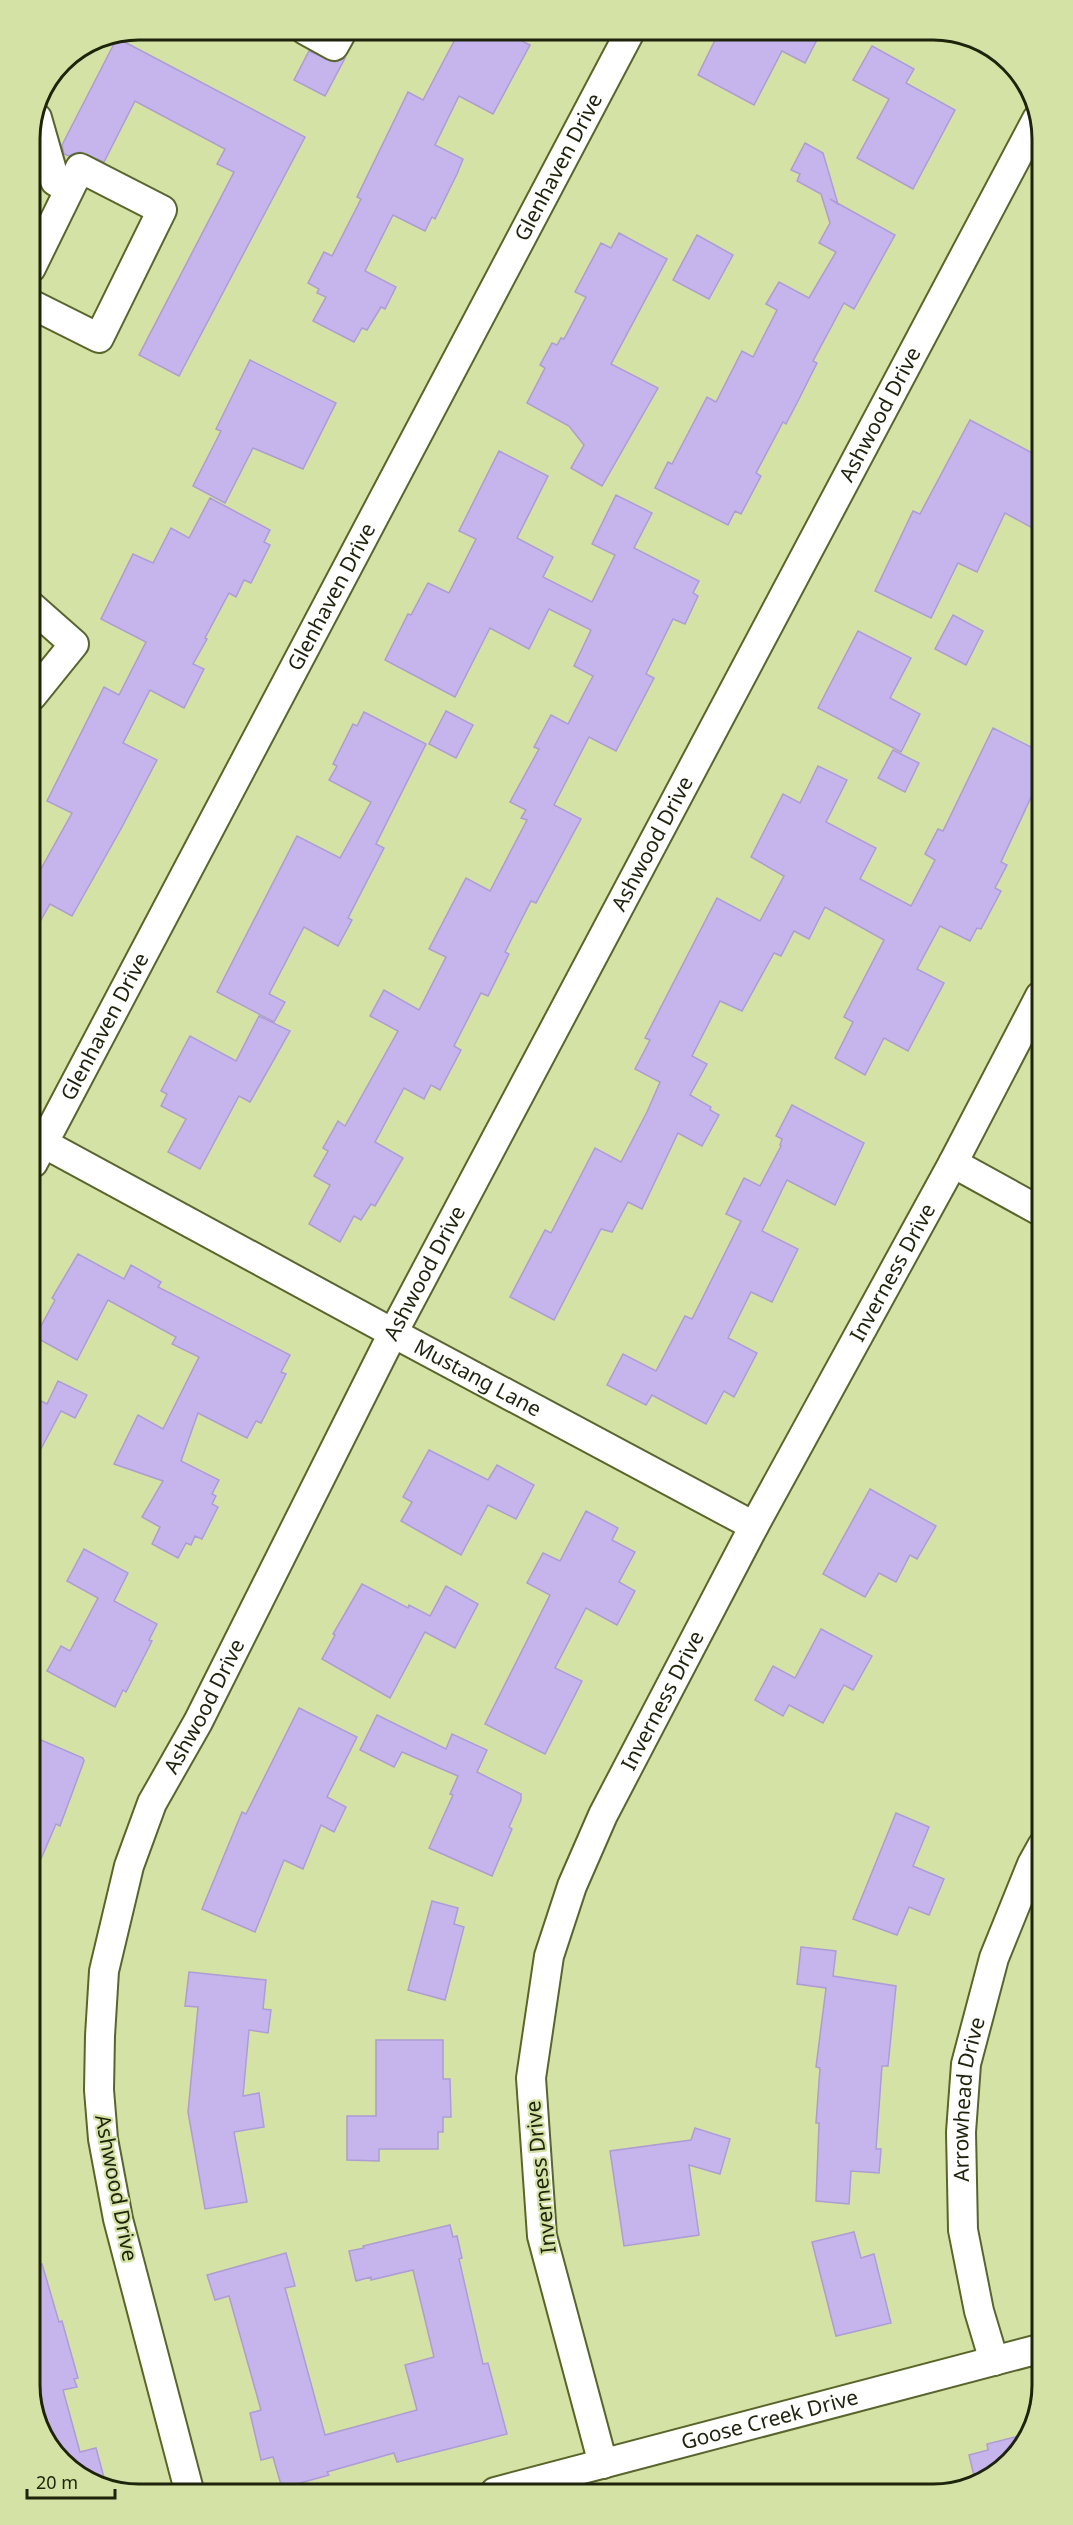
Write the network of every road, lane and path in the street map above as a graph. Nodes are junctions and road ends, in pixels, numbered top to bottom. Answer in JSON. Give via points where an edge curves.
{"nodes":[{"id":1,"x":324,"y":40,"type":"edge"},
{"id":2,"x":337,"y":40,"type":"edge"},
{"id":3,"x":626,"y":41,"type":"edge"},
{"id":4,"x":1031,"y":129,"type":"edge"},
{"id":5,"x":41,"y":132,"type":"edge"},
{"id":6,"x":69,"y":189,"type":"junction"},
{"id":7,"x":41,"y":247,"type":"edge"},
{"id":8,"x":41,"y":309,"type":"edge"},
{"id":9,"x":41,"y":615,"type":"edge"},
{"id":10,"x":41,"y":685,"type":"edge"},
{"id":11,"x":1032,"y":1011,"type":"edge"},
{"id":12,"x":41,"y":1148,"type":"edge"},
{"id":13,"x":41,"y":1154,"type":"edge"},
{"id":14,"x":953,"y":1163,"type":"junction"},
{"id":15,"x":1032,"y":1207,"type":"edge"},
{"id":16,"x":393,"y":1333,"type":"junction"},
{"id":17,"x":754,"y":1526,"type":"junction"},
{"id":18,"x":1032,"y":1864,"type":"edge"},
{"id":19,"x":1032,"y":2351,"type":"edge"},
{"id":20,"x":994,"y":2361,"type":"junction"},
{"id":21,"x":603,"y":2464,"type":"junction"},
{"id":22,"x":187,"y":2484,"type":"edge"},
{"id":23,"x":526,"y":2484,"type":"edge"}],
"edges":[{"from":1,"to":2,"type":"street","via":[[334,46]]},
{"from":3,"to":12,"type":"street","name":"Glenhaven Drive"},
{"from":4,"to":16,"type":"street","name":"Ashwood Drive"},
{"from":5,"to":6,"type":"street","via":[[55,181]]},
{"from":6,"to":7,"type":"street"},
{"from":6,"to":8,"type":"street","via":[[80,168],[162,210],[99,338]]},
{"from":9,"to":10,"type":"street","via":[[74,644]]},
{"from":11,"to":14,"type":"street","name":"Inverness Drive"},
{"from":13,"to":16,"type":"street","name":"Mustang Lane"},
{"from":14,"to":15,"type":"street"},
{"from":14,"to":17,"type":"street","name":"Inverness Drive"},
{"from":16,"to":17,"type":"street","name":"Mustang Lane"},
{"from":16,"to":22,"type":"street","name":"Ashwood Drive","via":[[198,1722],[152,1803],[129,1866],[104,1971],[99,2047],[103,2139],[118,2219]]},
{"from":17,"to":21,"type":"street","name":"Inverness Drive","via":[[603,1815],[572,1886],[549,1956],[531,2078],[542,2236]]},
{"from":18,"to":20,"type":"street","name":"Arrowhead Drive","via":[[994,1958],[966,2064],[961,2132],[963,2230],[979,2311]]},
{"from":19,"to":20,"type":"street","name":"Goose Creek Drive"},
{"from":20,"to":21,"type":"street","name":"Goose Creek Drive"},
{"from":21,"to":23,"type":"street","name":"Goose Creek Drive"}]}
